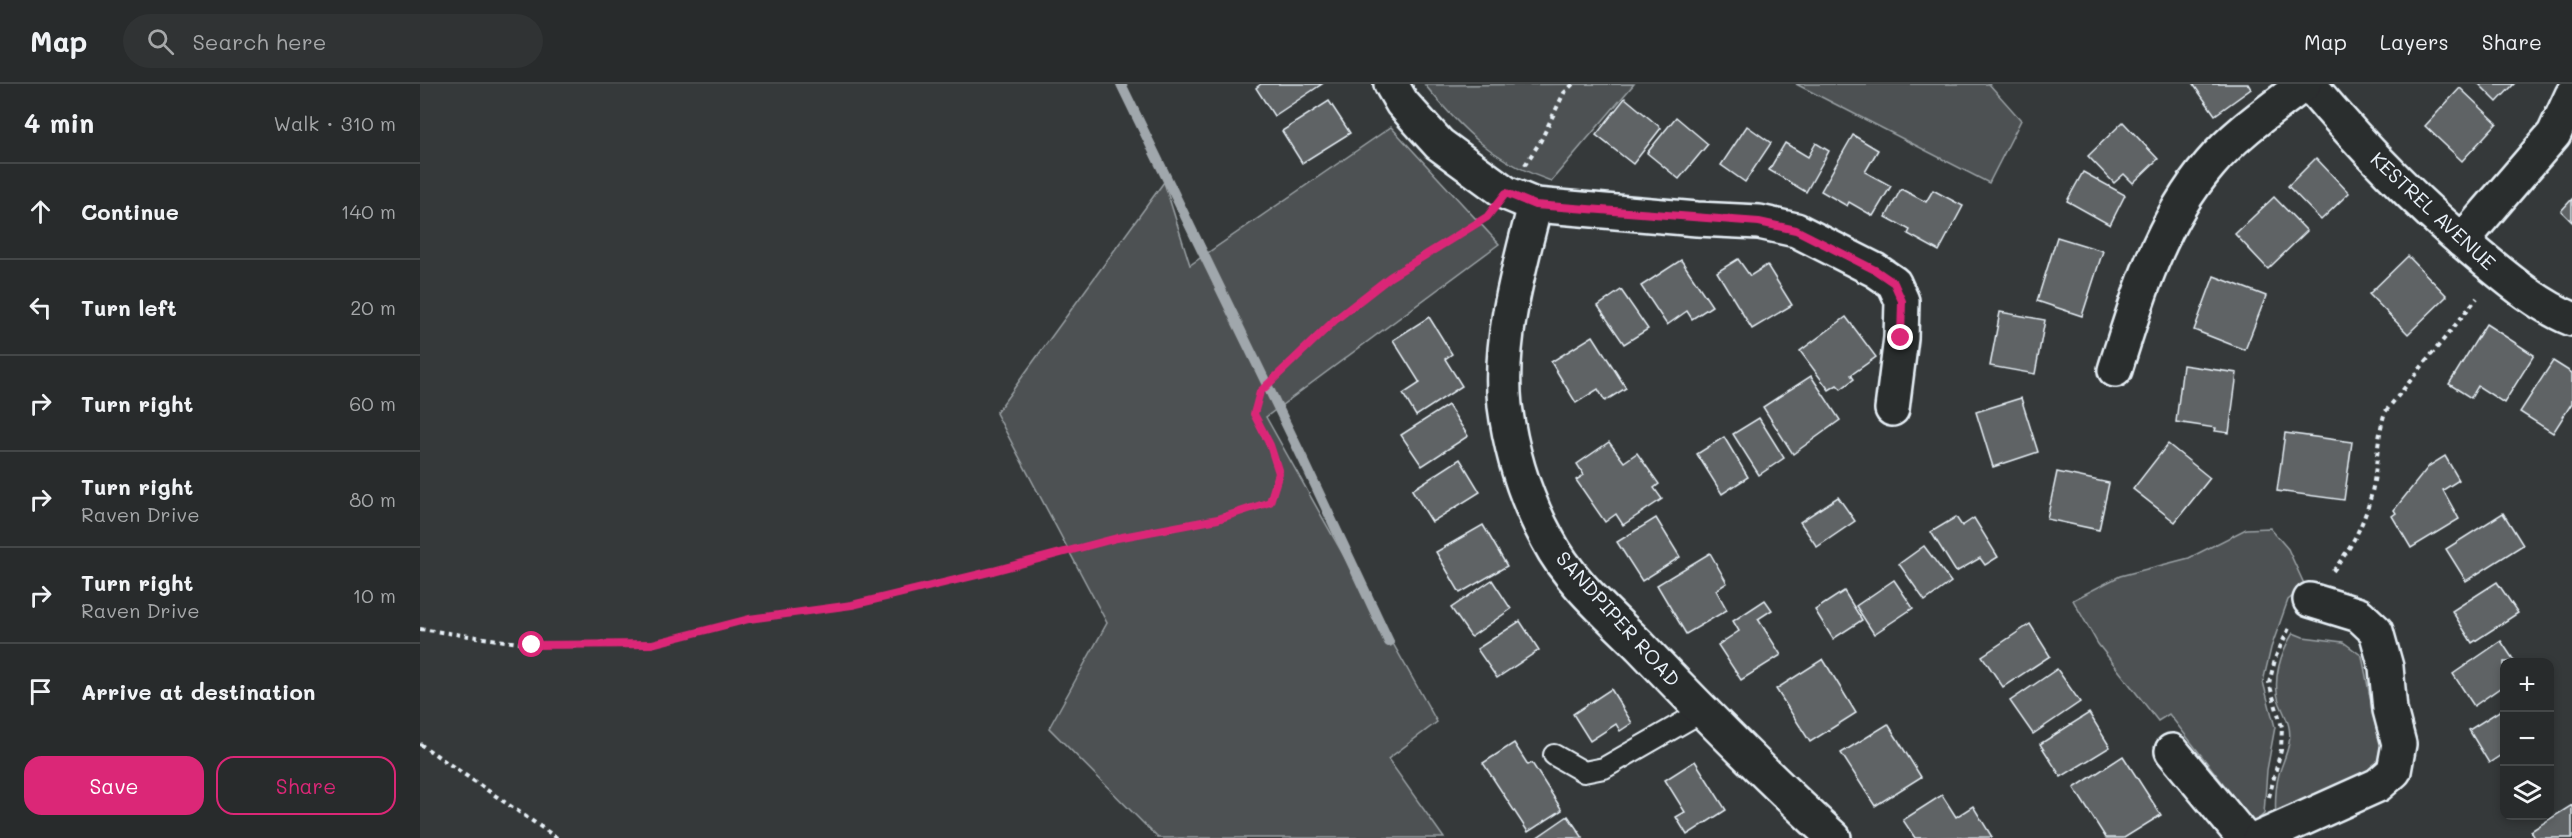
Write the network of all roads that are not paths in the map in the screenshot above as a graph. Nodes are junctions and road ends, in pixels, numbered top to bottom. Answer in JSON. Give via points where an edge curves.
{"nodes":[{"id":1,"x":1391,"y":84,"type":"edge"},
{"id":2,"x":2304,"y":84,"type":"edge"},
{"id":3,"x":2309,"y":84,"type":"edge"},
{"id":4,"x":2572,"y":95,"type":"edge"},
{"id":5,"x":1535,"y":205,"type":"junction"},
{"id":6,"x":2462,"y":241,"type":"junction"},
{"id":7,"x":2572,"y":319,"type":"edge"},
{"id":8,"x":2115,"y":370,"type":"dead end"},
{"id":9,"x":1892,"y":409,"type":"dead end"},
{"id":10,"x":2310,"y":600,"type":"road end"},
{"id":11,"x":1703,"y":711,"type":"junction"},
{"id":12,"x":2172,"y":751,"type":"dead end"},
{"id":13,"x":1554,"y":755,"type":"dead end"},
{"id":14,"x":1834,"y":838,"type":"edge"},
{"id":15,"x":2244,"y":838,"type":"edge"},
{"id":16,"x":2260,"y":838,"type":"edge"}],
"edges":[{"from":1,"to":5,"type":"street","via":[[1402,103],[1439,144],[1506,193]]},
{"from":2,"to":8,"type":"street","via":[[2219,154],[2184,197],[2137,297]]},
{"from":3,"to":6,"type":"street","name":"KESTREL AVENUE","via":[[2401,187]]},
{"from":4,"to":6,"type":"street","via":[[2554,134]]},
{"from":5,"to":9,"type":"street","via":[[1759,222],[1796,230],[1875,270],[1894,283],[1902,301]]},
{"from":5,"to":11,"type":"street","name":"SANDPIPER ROAD","via":[[1506,338],[1505,405],[1514,455],[1548,542],[1596,601]]},
{"from":6,"to":7,"type":"street","name":"KESTREL AVENUE","via":[[2551,310]]},
{"from":10,"to":16,"type":"street","via":[[2359,615],[2376,631],[2399,744],[2394,771],[2378,785]]},
{"from":11,"to":13,"type":"lane","via":[[1604,768],[1584,772]]},
{"from":11,"to":14,"type":"street","name":"SANDPIPER ROAD"},
{"from":12,"to":15,"type":"street"}]}
